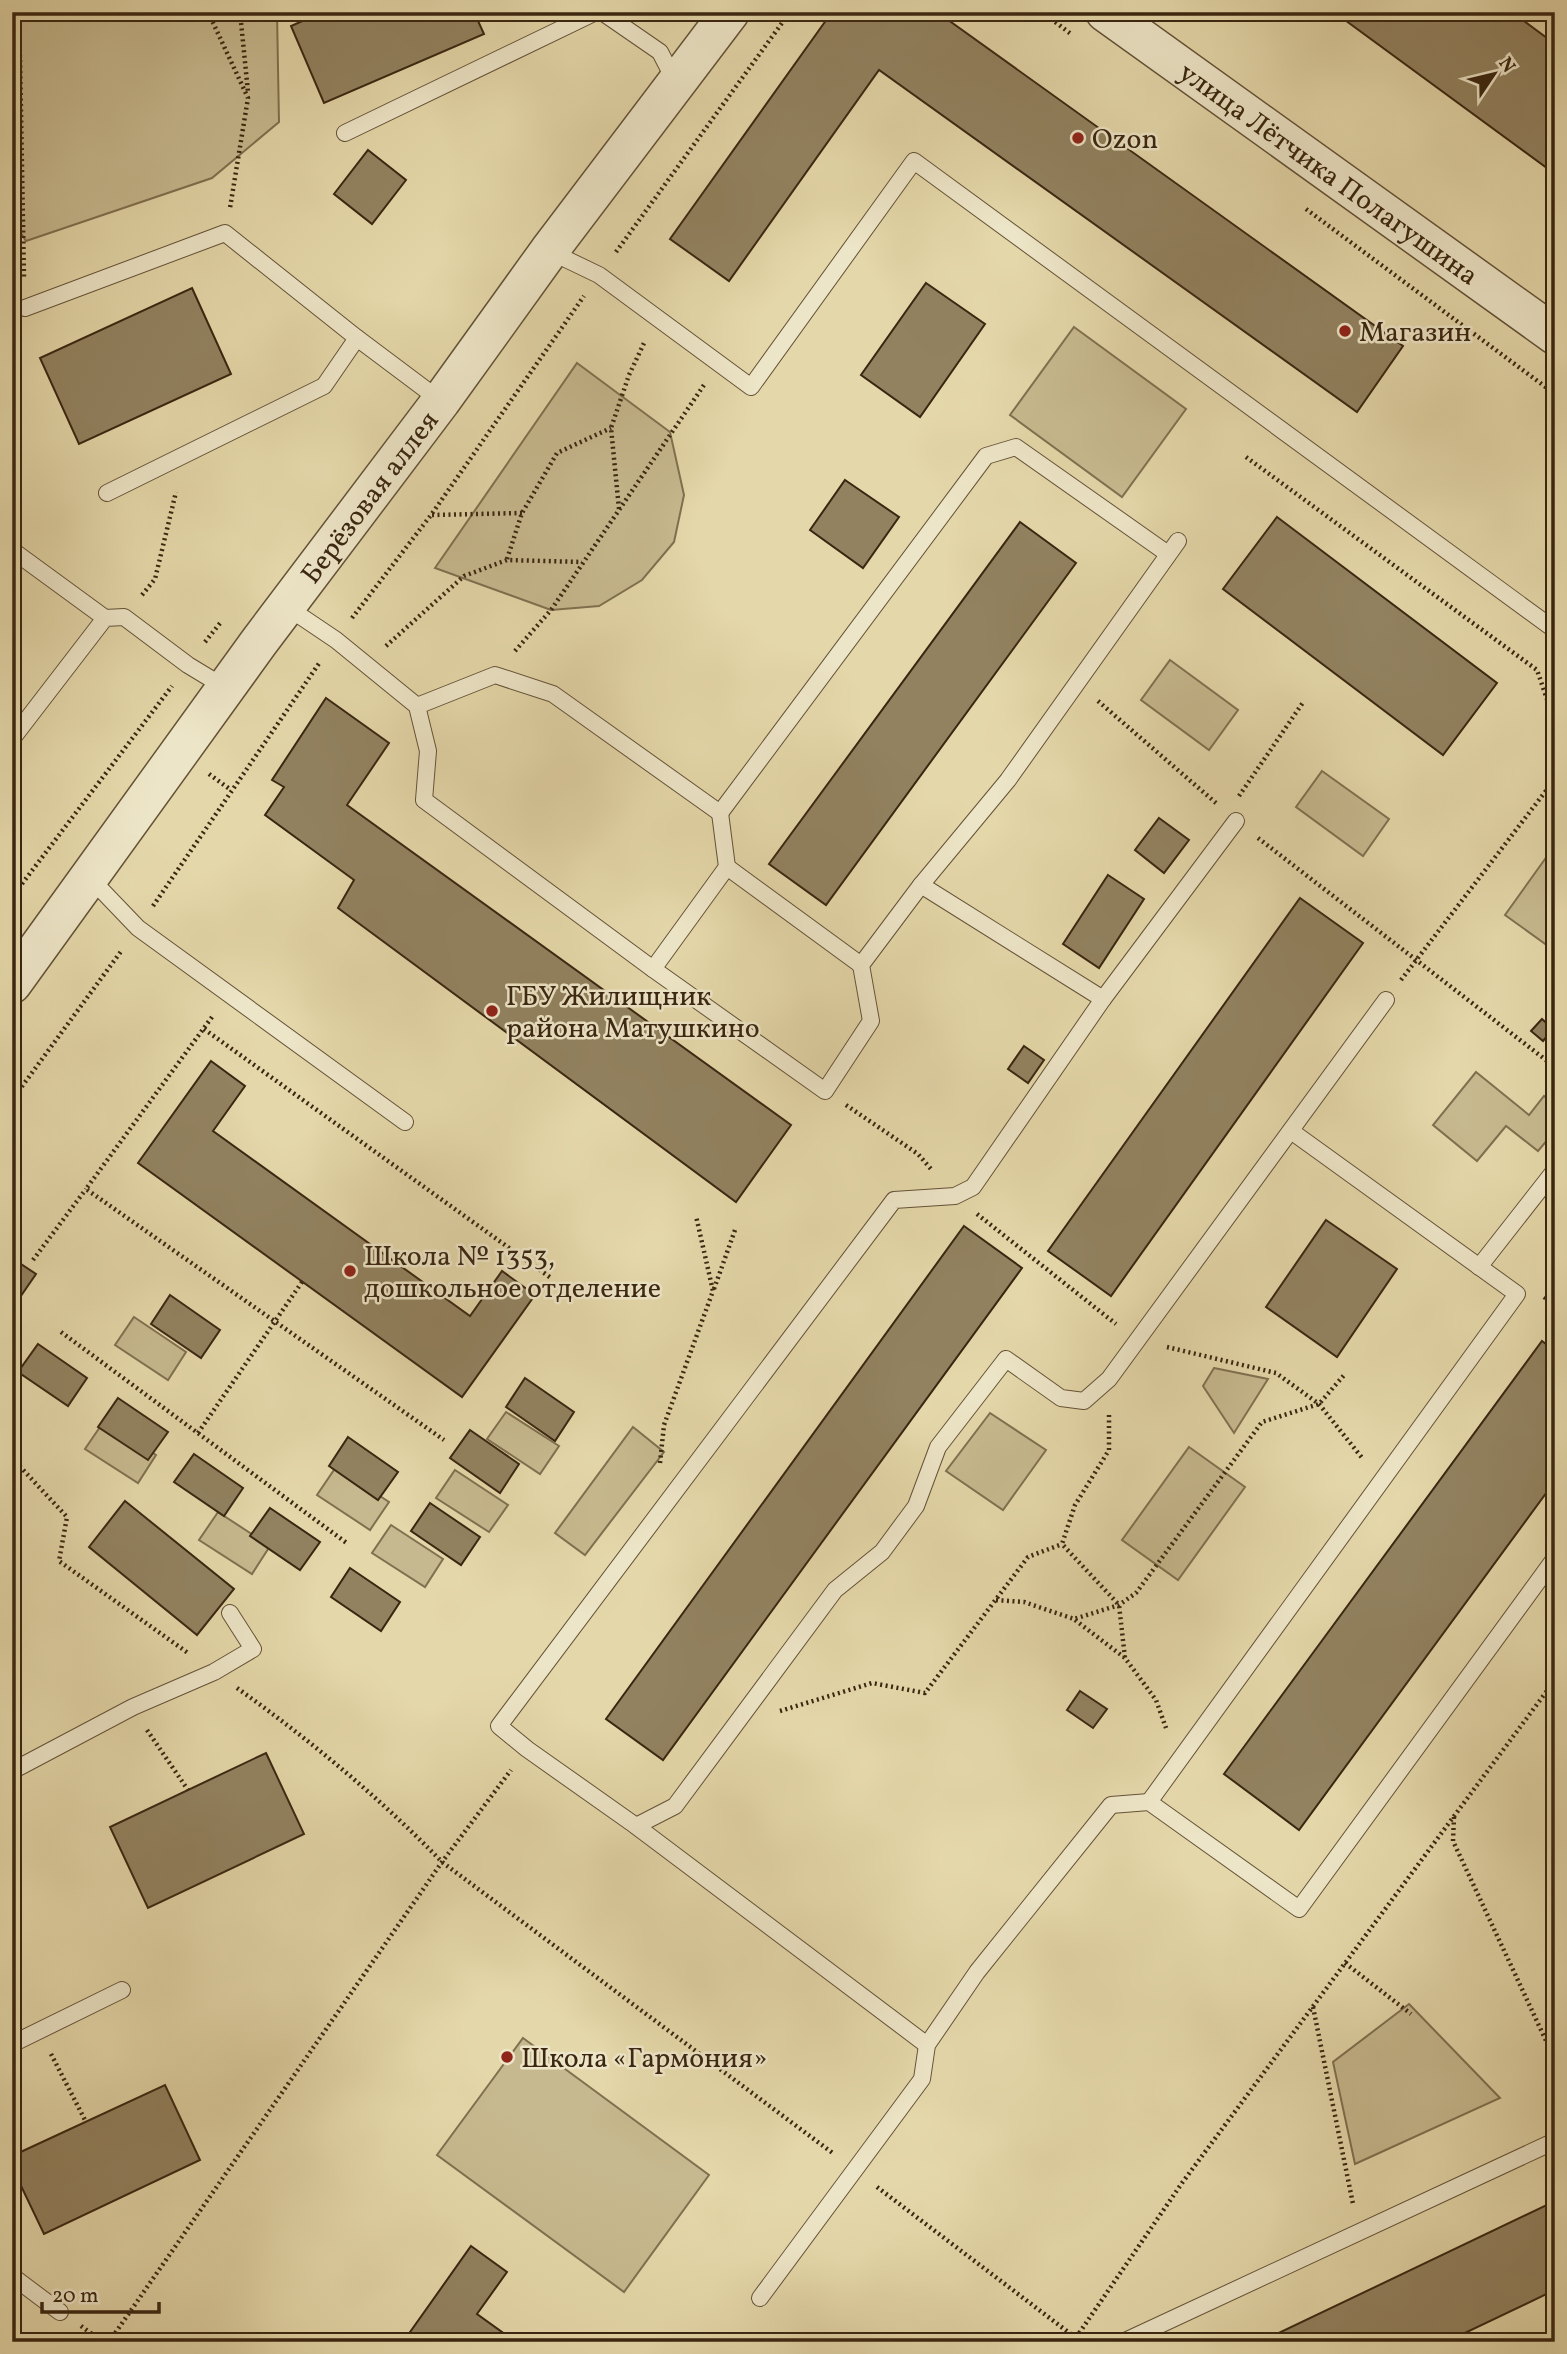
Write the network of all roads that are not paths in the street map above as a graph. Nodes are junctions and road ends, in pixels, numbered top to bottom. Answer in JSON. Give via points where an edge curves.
{"nodes":[{"id":1,"x":596,"y":12,"type":"edge"},
{"id":2,"x":602,"y":12,"type":"edge"},
{"id":3,"x":730,"y":12,"type":"edge"},
{"id":4,"x":1105,"y":12,"type":"edge"},
{"id":5,"x":677,"y":83,"type":"junction"},
{"id":6,"x":345,"y":134,"type":"dead end"},
{"id":7,"x":549,"y":251,"type":"junction"},
{"id":8,"x":25,"y":307,"type":"road end"},
{"id":9,"x":1555,"y":335,"type":"edge"},
{"id":10,"x":357,"y":338,"type":"junction"},
{"id":11,"x":441,"y":401,"type":"junction"},
{"id":12,"x":107,"y":493,"type":"dead end"},
{"id":13,"x":12,"y":550,"type":"edge"},
{"id":14,"x":287,"y":607,"type":"junction"},
{"id":15,"x":105,"y":618,"type":"junction"},
{"id":16,"x":1555,"y":630,"type":"edge"},
{"id":17,"x":226,"y":688,"type":"junction"},
{"id":18,"x":417,"y":706,"type":"junction"},
{"id":19,"x":12,"y":739,"type":"edge"},
{"id":20,"x":720,"y":813,"type":"junction"},
{"id":21,"x":1236,"y":821,"type":"road end"},
{"id":22,"x":727,"y":867,"type":"junction"},
{"id":23,"x":90,"y":878,"type":"junction"},
{"id":24,"x":920,"y":885,"type":"junction"},
{"id":25,"x":861,"y":965,"type":"junction"},
{"id":26,"x":653,"y":969,"type":"junction"},
{"id":27,"x":12,"y":984,"type":"edge"},
{"id":28,"x":1103,"y":999,"type":"junction"},
{"id":29,"x":1385,"y":1000,"type":"road end"},
{"id":30,"x":405,"y":1122,"type":"dead end"},
{"id":31,"x":1291,"y":1131,"type":"junction"},
{"id":32,"x":1555,"y":1170,"type":"edge"},
{"id":33,"x":1479,"y":1267,"type":"junction"},
{"id":34,"x":1555,"y":1558,"type":"edge"},
{"id":35,"x":230,"y":1614,"type":"dead end"},
{"id":36,"x":12,"y":1771,"type":"edge"},
{"id":37,"x":1149,"y":1802,"type":"junction"},
{"id":38,"x":636,"y":1826,"type":"junction"},
{"id":39,"x":122,"y":1990,"type":"dead end"},
{"id":40,"x":12,"y":2044,"type":"edge"},
{"id":41,"x":927,"y":2045,"type":"junction"},
{"id":42,"x":1555,"y":2141,"type":"edge"},
{"id":43,"x":12,"y":2276,"type":"edge"},
{"id":44,"x":760,"y":2298,"type":"dead end"},
{"id":45,"x":60,"y":2312,"type":"dead end"},
{"id":46,"x":1123,"y":2342,"type":"edge"}],
"edges":[{"from":1,"to":6,"type":"lane"},
{"from":2,"to":5,"type":"lane","via":[[660,52]]},
{"from":3,"to":5,"type":"street","name":"Берёзовая аллея"},
{"from":4,"to":9,"type":"street","name":"улица Лётчика Полагушина"},
{"from":5,"to":7,"type":"street","name":"Берёзовая аллея"},
{"from":7,"to":11,"type":"street","name":"Берёзовая аллея"},
{"from":7,"to":16,"type":"lane","via":[[599,275],[751,387],[914,161]]},
{"from":8,"to":10,"type":"lane","via":[[225,233]]},
{"from":10,"to":11,"type":"lane"},
{"from":10,"to":12,"type":"lane","via":[[324,386]]},
{"from":11,"to":14,"type":"street","name":"Берёзовая аллея"},
{"from":13,"to":15,"type":"lane"},
{"from":14,"to":17,"type":"street","name":"Берёзовая аллея"},
{"from":14,"to":18,"type":"lane"},
{"from":15,"to":17,"type":"lane","via":[[124,617]]},
{"from":15,"to":19,"type":"lane"},
{"from":17,"to":23,"type":"street","name":"Берёзовая аллея"},
{"from":18,"to":20,"type":"lane","via":[[495,675],[553,694]]},
{"from":18,"to":26,"type":"lane","via":[[428,751],[424,800]]},
{"from":20,"to":22,"type":"lane"},
{"from":20,"to":24,"type":"lane","via":[[986,456],[1016,447],[1173,547],[1008,780]]},
{"from":21,"to":28,"type":"lane"},
{"from":22,"to":25,"type":"lane"},
{"from":22,"to":26,"type":"lane"},
{"from":23,"to":27,"type":"street","name":"Берёзовая аллея"},
{"from":23,"to":30,"type":"lane","via":[[138,928]]},
{"from":24,"to":25,"type":"lane"},
{"from":24,"to":28,"type":"lane"},
{"from":25,"to":26,"type":"lane","via":[[871,1021],[825,1091]]},
{"from":28,"to":38,"type":"lane","via":[[973,1187],[955,1196],[894,1199],[499,1726]]},
{"from":29,"to":31,"type":"lane"},
{"from":31,"to":33,"type":"lane"},
{"from":31,"to":38,"type":"lane","via":[[1109,1379],[1084,1401],[1061,1398],[1006,1359],[938,1447],[916,1506],[882,1552],[835,1590],[675,1806]]},
{"from":32,"to":33,"type":"lane"},
{"from":33,"to":37,"type":"lane","via":[[1517,1294]]},
{"from":34,"to":37,"type":"lane","via":[[1299,1909]]},
{"from":35,"to":36,"type":"lane","via":[[253,1649]]},
{"from":37,"to":41,"type":"lane","via":[[1111,1805],[978,1972]]},
{"from":38,"to":41,"type":"lane"},
{"from":39,"to":40,"type":"lane"},
{"from":41,"to":44,"type":"lane","via":[[922,2079]]},
{"from":42,"to":46,"type":"lane"},
{"from":43,"to":45,"type":"lane"}]}
